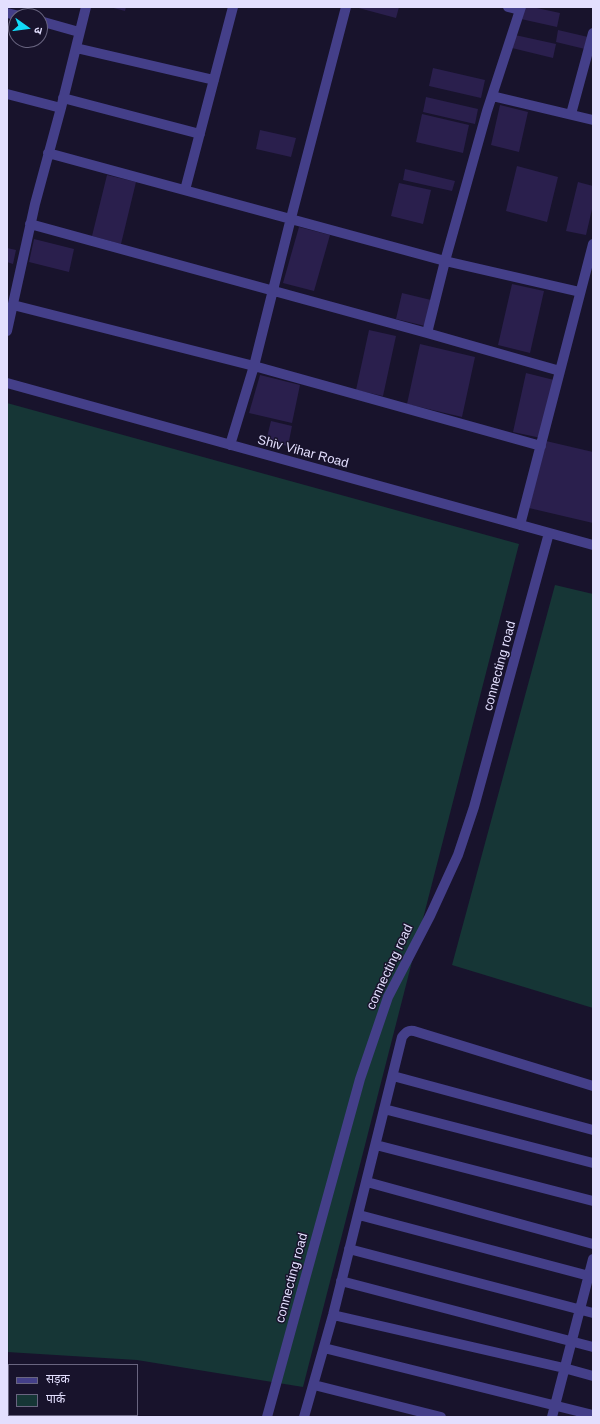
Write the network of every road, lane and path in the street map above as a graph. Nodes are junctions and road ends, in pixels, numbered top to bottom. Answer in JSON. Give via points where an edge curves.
{"nodes":[{"id":1,"x":86,"y":7,"type":"edge"},
{"id":2,"x":233,"y":7,"type":"edge"},
{"id":3,"x":346,"y":7,"type":"edge"},
{"id":4,"x":508,"y":7,"type":"edge"},
{"id":5,"x":521,"y":9,"type":"edge"},
{"id":6,"x":48,"y":23,"type":"edge"},
{"id":7,"x":79,"y":32,"type":"junction"},
{"id":8,"x":593,"y":33,"type":"edge"},
{"id":9,"x":76,"y":48,"type":"junction"},
{"id":10,"x":214,"y":80,"type":"junction"},
{"id":11,"x":7,"y":94,"type":"edge"},
{"id":12,"x":492,"y":96,"type":"junction"},
{"id":13,"x":62,"y":103,"type":"junction"},
{"id":14,"x":571,"y":114,"type":"junction"},
{"id":15,"x":593,"y":120,"type":"edge"},
{"id":16,"x":200,"y":134,"type":"junction"},
{"id":17,"x":48,"y":152,"type":"junction"},
{"id":18,"x":185,"y":190,"type":"junction"},
{"id":19,"x":291,"y":218,"type":"junction"},
{"id":20,"x":30,"y":224,"type":"junction"},
{"id":21,"x":593,"y":244,"type":"edge"},
{"id":22,"x":445,"y":261,"type":"junction"},
{"id":23,"x":273,"y":291,"type":"junction"},
{"id":24,"x":580,"y":292,"type":"junction"},
{"id":25,"x":13,"y":305,"type":"junction"},
{"id":26,"x":7,"y":331,"type":"edge"},
{"id":27,"x":427,"y":333,"type":"junction"},
{"id":28,"x":254,"y":366,"type":"junction"},
{"id":29,"x":560,"y":371,"type":"junction"},
{"id":30,"x":7,"y":383,"type":"edge"},
{"id":31,"x":230,"y":445,"type":"junction"},
{"id":32,"x":541,"y":446,"type":"junction"},
{"id":33,"x":520,"y":525,"type":"junction"},
{"id":34,"x":549,"y":533,"type":"junction"},
{"id":35,"x":593,"y":545,"type":"edge"},
{"id":36,"x":393,"y":1076,"type":"junction"},
{"id":37,"x":593,"y":1086,"type":"edge"},
{"id":38,"x":384,"y":1109,"type":"junction"},
{"id":39,"x":593,"y":1130,"type":"edge"},
{"id":40,"x":376,"y":1145,"type":"junction"},
{"id":41,"x":593,"y":1163,"type":"edge"},
{"id":42,"x":367,"y":1182,"type":"junction"},
{"id":43,"x":593,"y":1200,"type":"edge"},
{"id":44,"x":358,"y":1215,"type":"junction"},
{"id":45,"x":593,"y":1244,"type":"edge"},
{"id":46,"x":349,"y":1249,"type":"junction"},
{"id":47,"x":593,"y":1259,"type":"edge"},
{"id":48,"x":591,"y":1276,"type":"edge"},
{"id":49,"x":341,"y":1281,"type":"junction"},
{"id":50,"x":580,"y":1310,"type":"junction"},
{"id":51,"x":593,"y":1313,"type":"edge"},
{"id":52,"x":333,"y":1315,"type":"junction"},
{"id":53,"x":571,"y":1342,"type":"junction"},
{"id":54,"x":593,"y":1347,"type":"edge"},
{"id":55,"x":324,"y":1348,"type":"junction"},
{"id":56,"x":564,"y":1368,"type":"junction"},
{"id":57,"x":593,"y":1376,"type":"edge"},
{"id":58,"x":314,"y":1385,"type":"junction"},
{"id":59,"x":555,"y":1405,"type":"junction"},
{"id":60,"x":593,"y":1415,"type":"edge"},
{"id":61,"x":64,"y":1416,"type":"edge"},
{"id":62,"x":74,"y":1417,"type":"edge"},
{"id":63,"x":267,"y":1417,"type":"edge"},
{"id":64,"x":304,"y":1417,"type":"edge"},
{"id":65,"x":441,"y":1417,"type":"edge"},
{"id":66,"x":552,"y":1417,"type":"edge"}],
"edges":[{"from":1,"to":7,"type":"street"},
{"from":2,"to":10,"type":"street"},
{"from":3,"to":19,"type":"street"},
{"from":4,"to":5,"type":"street"},
{"from":5,"to":12,"type":"street"},
{"from":6,"to":7,"type":"street"},
{"from":7,"to":9,"type":"street"},
{"from":8,"to":14,"type":"street"},
{"from":9,"to":10,"type":"street"},
{"from":9,"to":13,"type":"street"},
{"from":10,"to":16,"type":"street"},
{"from":11,"to":13,"type":"street"},
{"from":12,"to":14,"type":"street"},
{"from":12,"to":22,"type":"street"},
{"from":13,"to":16,"type":"street"},
{"from":13,"to":17,"type":"street"},
{"from":14,"to":15,"type":"street"},
{"from":16,"to":18,"type":"street"},
{"from":17,"to":18,"type":"street"},
{"from":17,"to":20,"type":"street"},
{"from":18,"to":19,"type":"street"},
{"from":19,"to":22,"type":"street"},
{"from":19,"to":23,"type":"street"},
{"from":20,"to":23,"type":"street"},
{"from":20,"to":25,"type":"street"},
{"from":21,"to":24,"type":"street"},
{"from":22,"to":24,"type":"street"},
{"from":22,"to":27,"type":"street"},
{"from":23,"to":27,"type":"street"},
{"from":23,"to":28,"type":"street"},
{"from":24,"to":29,"type":"street"},
{"from":25,"to":26,"type":"street"},
{"from":25,"to":28,"type":"street"},
{"from":27,"to":29,"type":"street"},
{"from":28,"to":31,"type":"street"},
{"from":28,"to":32,"type":"street"},
{"from":29,"to":32,"type":"street"},
{"from":30,"to":31,"type":"street","name":"Shiv Vihar Road"},
{"from":31,"to":33,"type":"street","name":"Shiv Vihar Road"},
{"from":32,"to":33,"type":"street"},
{"from":33,"to":34,"type":"street","name":"Shiv Vihar Road"},
{"from":34,"to":35,"type":"street","name":"Shiv Vihar Road"},
{"from":34,"to":63,"type":"street","name":"connecting road","via":[[474,808],[458,855],[388,997],[373,1038]]},
{"from":36,"to":37,"type":"street","via":[[402,1037],[409,1031]]},
{"from":36,"to":38,"type":"street"},
{"from":36,"to":39,"type":"street"},
{"from":38,"to":40,"type":"street"},
{"from":38,"to":41,"type":"street"},
{"from":40,"to":42,"type":"street"},
{"from":40,"to":43,"type":"street"},
{"from":42,"to":44,"type":"street"},
{"from":42,"to":45,"type":"street"},
{"from":44,"to":46,"type":"street"},
{"from":44,"to":48,"type":"street"},
{"from":46,"to":49,"type":"street"},
{"from":46,"to":50,"type":"street"},
{"from":47,"to":48,"type":"street"},
{"from":48,"to":50,"type":"street"},
{"from":49,"to":52,"type":"street"},
{"from":49,"to":53,"type":"street"},
{"from":50,"to":51,"type":"street"},
{"from":50,"to":53,"type":"street"},
{"from":52,"to":55,"type":"street"},
{"from":52,"to":56,"type":"street"},
{"from":53,"to":54,"type":"street"},
{"from":53,"to":56,"type":"street"},
{"from":55,"to":58,"type":"street"},
{"from":55,"to":59,"type":"street"},
{"from":56,"to":57,"type":"street"},
{"from":56,"to":59,"type":"street"},
{"from":58,"to":64,"type":"street"},
{"from":58,"to":65,"type":"street"},
{"from":59,"to":60,"type":"street"},
{"from":59,"to":66,"type":"street"},
{"from":61,"to":62,"type":"street"}]}
